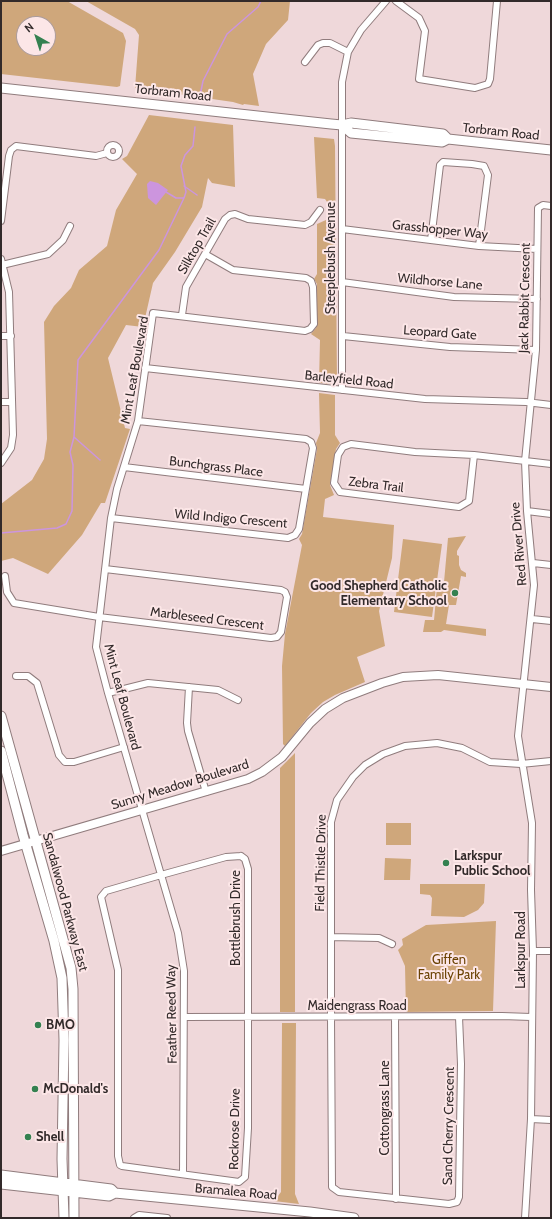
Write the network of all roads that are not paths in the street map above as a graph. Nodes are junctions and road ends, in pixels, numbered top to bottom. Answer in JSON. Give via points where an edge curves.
{"nodes":[{"id":1,"x":386,"y":1,"type":"edge"},
{"id":2,"x":396,"y":1,"type":"edge"},
{"id":3,"x":498,"y":1,"type":"edge"},
{"id":4,"x":348,"y":52,"type":"junction"},
{"id":5,"x":305,"y":62,"type":"dead end"},
{"id":6,"x":1,"y":88,"type":"edge"},
{"id":7,"x":342,"y":125,"type":"junction"},
{"id":8,"x":551,"y":150,"type":"edge"},
{"id":9,"x":107,"y":153,"type":"dead end"},
{"id":10,"x":551,"y":206,"type":"edge"},
{"id":11,"x":320,"y":210,"type":"dead end"},
{"id":12,"x":1,"y":213,"type":"edge"},
{"id":13,"x":1,"y":221,"type":"edge"},
{"id":14,"x":70,"y":226,"type":"dead end"},
{"id":15,"x":342,"y":229,"type":"junction"},
{"id":16,"x":431,"y":240,"type":"junction"},
{"id":17,"x":479,"y":246,"type":"junction"},
{"id":18,"x":537,"y":248,"type":"junction"},
{"id":19,"x":205,"y":254,"type":"junction"},
{"id":20,"x":2,"y":262,"type":"edge"},
{"id":21,"x":342,"y":282,"type":"junction"},
{"id":22,"x":537,"y":299,"type":"junction"},
{"id":23,"x":182,"y":315,"type":"junction"},
{"id":24,"x":1,"y":336,"type":"edge"},
{"id":25,"x":11,"y":336,"type":"junction"},
{"id":26,"x":343,"y":336,"type":"junction"},
{"id":27,"x":536,"y":350,"type":"junction"},
{"id":28,"x":145,"y":368,"type":"junction"},
{"id":29,"x":342,"y":390,"type":"junction"},
{"id":30,"x":1,"y":402,"type":"edge"},
{"id":31,"x":12,"y":402,"type":"junction"},
{"id":32,"x":532,"y":402,"type":"junction"},
{"id":33,"x":551,"y":405,"type":"edge"},
{"id":34,"x":138,"y":421,"type":"junction"},
{"id":35,"x":474,"y":455,"type":"junction"},
{"id":36,"x":525,"y":461,"type":"junction"},
{"id":37,"x":1,"y":463,"type":"edge"},
{"id":38,"x":551,"y":464,"type":"edge"},
{"id":39,"x":124,"y":467,"type":"junction"},
{"id":40,"x":306,"y":489,"type":"junction"},
{"id":41,"x":527,"y":511,"type":"junction"},
{"id":42,"x":551,"y":514,"type":"edge"},
{"id":43,"x":111,"y":518,"type":"junction"},
{"id":44,"x":533,"y":563,"type":"junction"},
{"id":45,"x":551,"y":565,"type":"edge"},
{"id":46,"x":105,"y":569,"type":"junction"},
{"id":47,"x":5,"y":576,"type":"dead end"},
{"id":48,"x":99,"y":617,"type":"junction"},
{"id":49,"x":532,"y":619,"type":"junction"},
{"id":50,"x":551,"y":621,"type":"edge"},
{"id":51,"x":16,"y":676,"type":"dead end"},
{"id":52,"x":523,"y":684,"type":"junction"},
{"id":53,"x":189,"y":687,"type":"junction"},
{"id":54,"x":551,"y":687,"type":"edge"},
{"id":55,"x":108,"y":693,"type":"junction"},
{"id":56,"x":238,"y":700,"type":"dead end"},
{"id":57,"x":1,"y":716,"type":"edge"},
{"id":58,"x":124,"y":747,"type":"junction"},
{"id":59,"x":1,"y":751,"type":"edge"},
{"id":60,"x":551,"y":761,"type":"edge"},
{"id":61,"x":521,"y":764,"type":"junction"},
{"id":62,"x":206,"y":792,"type":"junction"},
{"id":63,"x":142,"y":810,"type":"junction"},
{"id":64,"x":36,"y":841,"type":"junction"},
{"id":65,"x":26,"y":844,"type":"junction"},
{"id":66,"x":1,"y":851,"type":"edge"},
{"id":67,"x":161,"y":874,"type":"junction"},
{"id":68,"x":331,"y":937,"type":"junction"},
{"id":69,"x":392,"y":944,"type":"dead end"},
{"id":70,"x":533,"y":951,"type":"junction"},
{"id":71,"x":551,"y":951,"type":"edge"},
{"id":72,"x":184,"y":1017,"type":"junction"},
{"id":73,"x":247,"y":1017,"type":"junction"},
{"id":74,"x":331,"y":1017,"type":"junction"},
{"id":75,"x":395,"y":1017,"type":"junction"},
{"id":76,"x":459,"y":1017,"type":"junction"},
{"id":77,"x":531,"y":1018,"type":"junction"},
{"id":78,"x":531,"y":1119,"type":"junction"},
{"id":79,"x":551,"y":1120,"type":"edge"},
{"id":80,"x":183,"y":1174,"type":"junction"},
{"id":81,"x":1,"y":1175,"type":"edge"},
{"id":82,"x":1,"y":1184,"type":"edge"},
{"id":83,"x":63,"y":1187,"type":"junction"},
{"id":84,"x":73,"y":1188,"type":"junction"},
{"id":85,"x":396,"y":1199,"type":"junction"},
{"id":86,"x":64,"y":1218,"type":"edge"},
{"id":87,"x":74,"y":1218,"type":"edge"},
{"id":88,"x":134,"y":1218,"type":"edge"},
{"id":89,"x":166,"y":1218,"type":"edge"},
{"id":90,"x":354,"y":1218,"type":"edge"},
{"id":91,"x":525,"y":1218,"type":"edge"}],
"edges":[{"from":1,"to":4,"type":"street","name":"Steeplebush Avenue","via":[[361,30]]},
{"from":2,"to":3,"type":"street","via":[[419,18],[425,30],[419,79],[475,88],[488,84],[490,78]]},
{"from":4,"to":5,"type":"street","via":[[323,42]]},
{"from":4,"to":7,"type":"street","name":"Steeplebush Avenue","via":[[342,82]]},
{"from":6,"to":7,"type":"main road","name":"Torbram Road"},
{"from":7,"to":8,"type":"main road","name":"Torbram Road","via":[[351,132]]},
{"from":7,"to":15,"type":"street","name":"Steeplebush Avenue"},
{"from":9,"to":12,"type":"street","via":[[96,156],[16,146],[10,153]]},
{"from":10,"to":18,"type":"street","name":"Jack Rabbit Crescent","via":[[543,205],[538,208]]},
{"from":11,"to":19,"type":"street","name":"Silktop Trail","via":[[311,222],[305,225],[230,215],[225,219]]},
{"from":12,"to":13,"type":"street"},
{"from":14,"to":20,"type":"street","via":[[63,240],[48,254]]},
{"from":15,"to":16,"type":"street","name":"Grasshopper Way"},
{"from":15,"to":21,"type":"street","name":"Steeplebush Avenue"},
{"from":16,"to":17,"type":"street","name":"Grasshopper Way"},
{"from":16,"to":17,"type":"street","via":[[440,166],[444,162],[472,164],[484,166],[488,174]]},
{"from":17,"to":18,"type":"street","name":"Grasshopper Way"},
{"from":18,"to":22,"type":"street","name":"Jack Rabbit Crescent"},
{"from":19,"to":23,"type":"street","name":"Silktop Trail","via":[[186,287]]},
{"from":19,"to":23,"type":"street","name":"Mint Leaf Boulevard","via":[[233,270],[306,278],[311,281],[314,324],[305,331]]},
{"from":20,"to":25,"type":"street","via":[[9,292]]},
{"from":21,"to":22,"type":"street","name":"Wildhorse Lane","via":[[454,297]]},
{"from":21,"to":26,"type":"street","name":"Steeplebush Avenue"},
{"from":22,"to":27,"type":"street","name":"Jack Rabbit Crescent"},
{"from":23,"to":28,"type":"street","name":"Mint Leaf Boulevard","via":[[153,313]]},
{"from":24,"to":25,"type":"street"},
{"from":25,"to":31,"type":"street"},
{"from":26,"to":27,"type":"street","name":"Leopard Gate","via":[[450,347]]},
{"from":26,"to":29,"type":"street","name":"Steeplebush Avenue"},
{"from":27,"to":32,"type":"street","name":"Jack Rabbit Crescent"},
{"from":28,"to":29,"type":"street","name":"Barleyfield Road"},
{"from":28,"to":34,"type":"street","name":"Mint Leaf Boulevard"},
{"from":29,"to":32,"type":"street","name":"Barleyfield Road","via":[[425,399]]},
{"from":30,"to":31,"type":"street"},
{"from":31,"to":37,"type":"street","via":[[12,444],[8,455]]},
{"from":32,"to":33,"type":"street","name":"Barleyfield Road"},
{"from":32,"to":36,"type":"street","name":"Red River Drive"},
{"from":34,"to":39,"type":"street","name":"Mint Leaf Boulevard"},
{"from":34,"to":40,"type":"street","name":"Wild Indigo Crescent","via":[[306,439],[311,442],[313,448]]},
{"from":35,"to":35,"type":"street","name":"Zebra Trail","via":[[415,452],[351,444],[343,447],[338,455],[334,483],[340,492],[459,507],[469,501]]},
{"from":35,"to":36,"type":"street","name":"Zebra Trail"},
{"from":36,"to":38,"type":"street","name":"Zebra Trail"},
{"from":36,"to":41,"type":"street","name":"Red River Drive"},
{"from":39,"to":40,"type":"street","name":"Bunchgrass Place"},
{"from":39,"to":43,"type":"street","name":"Mint Leaf Boulevard"},
{"from":40,"to":43,"type":"street","name":"Wild Indigo Crescent","via":[[299,529],[295,535],[288,538]]},
{"from":41,"to":42,"type":"street"},
{"from":41,"to":44,"type":"street","name":"Red River Drive"},
{"from":43,"to":46,"type":"street","name":"Mint Leaf Boulevard"},
{"from":44,"to":45,"type":"street"},
{"from":44,"to":49,"type":"street","name":"Red River Drive"},
{"from":46,"to":48,"type":"street","name":"Mint Leaf Boulevard"},
{"from":46,"to":48,"type":"street","name":"Marbleseed Crescent","via":[[281,590],[287,597],[281,632],[277,637],[271,638]]},
{"from":47,"to":48,"type":"street","via":[[7,592],[14,603]]},
{"from":48,"to":55,"type":"street","name":"Mint Leaf Boulevard","via":[[97,652]]},
{"from":49,"to":50,"type":"street"},
{"from":49,"to":52,"type":"street","name":"Red River Drive"},
{"from":51,"to":58,"type":"street","via":[[28,676],[37,683],[59,755],[65,762],[74,762]]},
{"from":52,"to":54,"type":"street","name":"Sunny Meadow Boulevard"},
{"from":52,"to":61,"type":"street","name":"Larkspur Road","via":[[518,736]]},
{"from":52,"to":62,"type":"street","name":"Sunny Meadow Boulevard","via":[[438,675],[408,676],[382,683],[343,698],[325,709],[282,757],[262,772],[241,782]]},
{"from":53,"to":55,"type":"street","via":[[148,682]]},
{"from":53,"to":56,"type":"street","via":[[218,690]]},
{"from":53,"to":62,"type":"street","via":[[187,727]]},
{"from":55,"to":58,"type":"street","name":"Mint Leaf Boulevard"},
{"from":57,"to":64,"type":"main road","name":"Sandalwood Parkway East"},
{"from":58,"to":63,"type":"street","name":"Mint Leaf Boulevard"},
{"from":59,"to":65,"type":"main road","name":"Sandalwood Parkway East"},
{"from":60,"to":61,"type":"street","name":"Field Thistle Drive"},
{"from":61,"to":68,"type":"street","name":"Field Thistle Drive","via":[[490,762],[462,748],[432,743],[405,746],[383,754],[365,765],[353,777],[332,812]]},
{"from":61,"to":70,"type":"street","name":"Larkspur Road","via":[[532,823]]},
{"from":62,"to":63,"type":"street","name":"Sunny Meadow Boulevard"},
{"from":63,"to":64,"type":"street","name":"Sunny Meadow Boulevard"},
{"from":63,"to":67,"type":"street","name":"Feather Reed Way"},
{"from":64,"to":65,"type":"street","name":"Sunny Meadow Boulevard"},
{"from":64,"to":84,"type":"main road","name":"Sandalwood Parkway East","via":[[71,968]]},
{"from":65,"to":66,"type":"street","name":"Sunny Meadow Boulevard"},
{"from":65,"to":83,"type":"main road","name":"Sandalwood Parkway East","via":[[53,934],[62,978]]},
{"from":67,"to":72,"type":"street","name":"Feather Reed Way","via":[[178,933],[184,971]]},
{"from":67,"to":73,"type":"street","name":"Bottlebrush Drive","via":[[226,857],[241,856],[245,859],[248,869]]},
{"from":67,"to":80,"type":"street","name":"Rockrose Drive","via":[[106,891],[101,897],[118,970],[118,1161],[122,1166]]},
{"from":68,"to":69,"type":"street","via":[[379,938]]},
{"from":68,"to":74,"type":"street","name":"Field Thistle Drive"},
{"from":70,"to":71,"type":"street"},
{"from":70,"to":77,"type":"street","name":"Larkspur Road"},
{"from":72,"to":73,"type":"street","name":"Maidengrass Road"},
{"from":72,"to":80,"type":"street","name":"Feather Reed Way"},
{"from":73,"to":74,"type":"street","name":"Maidengrass Road"},
{"from":73,"to":80,"type":"street","name":"Rockrose Drive","via":[[248,1128],[245,1177],[239,1182]]},
{"from":74,"to":75,"type":"street","name":"Maidengrass Road"},
{"from":74,"to":85,"type":"street","name":"Sand Cherry Crescent","via":[[332,1187],[339,1192]]},
{"from":75,"to":76,"type":"street","name":"Maidengrass Road"},
{"from":75,"to":85,"type":"street","name":"Cottongrass Lane"},
{"from":76,"to":77,"type":"street","name":"Maidengrass Road"},
{"from":76,"to":85,"type":"street","name":"Sand Cherry Crescent","via":[[461,1064],[457,1202],[448,1204]]},
{"from":77,"to":78,"type":"street","name":"Larkspur Road"},
{"from":78,"to":79,"type":"street"},
{"from":78,"to":91,"type":"street","name":"Larkspur Road"},
{"from":81,"to":83,"type":"main road","name":"Bramalea Road"},
{"from":82,"to":83,"type":"main road","name":"Bramalea Road"},
{"from":83,"to":84,"type":"main road","name":"Bramalea Road"},
{"from":83,"to":86,"type":"main road","name":"Sandalwood Parkway East"},
{"from":84,"to":87,"type":"main road","name":"Sandalwood Parkway East"},
{"from":84,"to":90,"type":"main road","name":"Bramalea Road","via":[[111,1189],[115,1193]]},
{"from":88,"to":89,"type":"street","via":[[139,1215]]}]}
